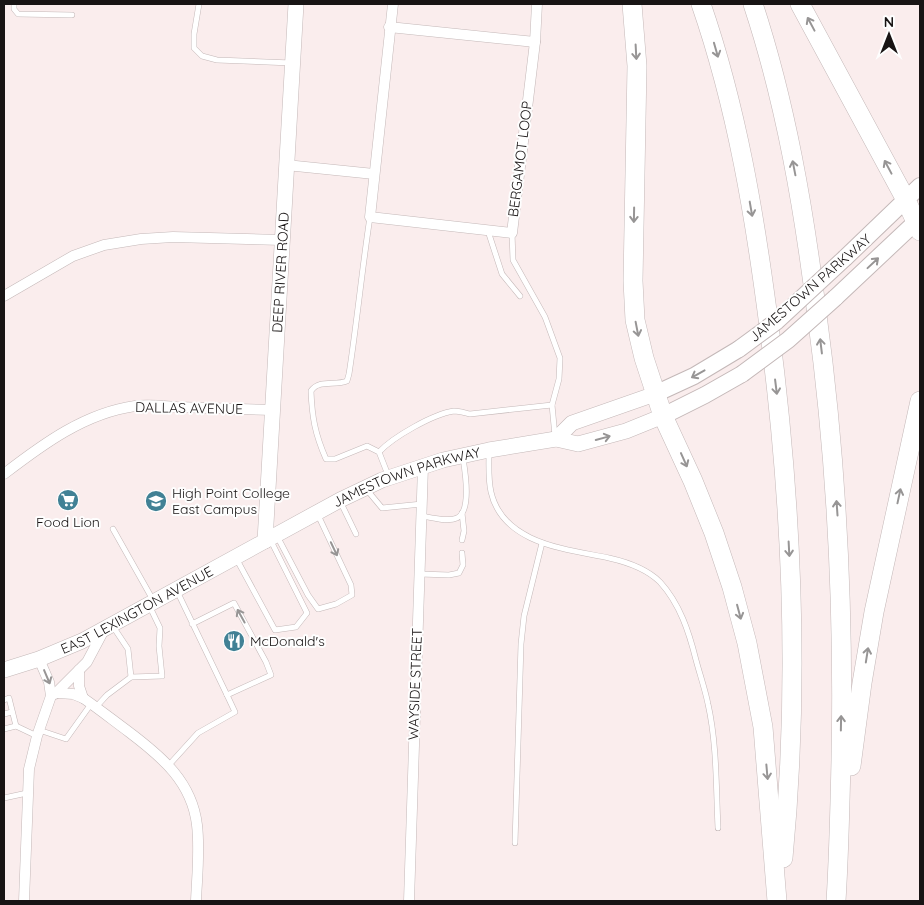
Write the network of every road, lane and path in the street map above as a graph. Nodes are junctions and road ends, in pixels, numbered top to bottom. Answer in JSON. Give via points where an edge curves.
{"nodes":[{"id":1,"x":14,"y":4,"type":"edge"},
{"id":2,"x":199,"y":4,"type":"edge"},
{"id":3,"x":296,"y":4,"type":"edge"},
{"id":4,"x":392,"y":4,"type":"edge"},
{"id":5,"x":537,"y":4,"type":"edge"},
{"id":6,"x":632,"y":4,"type":"edge"},
{"id":7,"x":700,"y":4,"type":"edge"},
{"id":8,"x":752,"y":4,"type":"edge"},
{"id":9,"x":800,"y":4,"type":"edge"},
{"id":10,"x":72,"y":14,"type":"dead end"},
{"id":11,"x":389,"y":27,"type":"junction"},
{"id":12,"x":535,"y":42,"type":"junction"},
{"id":13,"x":292,"y":63,"type":"junction"},
{"id":14,"x":286,"y":165,"type":"junction"},
{"id":15,"x":374,"y":174,"type":"junction"},
{"id":16,"x":920,"y":186,"type":"edge"},
{"id":17,"x":906,"y":200,"type":"junction"},
{"id":18,"x":370,"y":217,"type":"junction"},
{"id":19,"x":919,"y":224,"type":"edge"},
{"id":20,"x":488,"y":230,"type":"junction"},
{"id":21,"x":512,"y":233,"type":"junction"},
{"id":22,"x":282,"y":240,"type":"junction"},
{"id":23,"x":4,"y":296,"type":"edge"},
{"id":24,"x":520,"y":296,"type":"dead end"},
{"id":25,"x":655,"y":394,"type":"junction"},
{"id":26,"x":920,"y":401,"type":"edge"},
{"id":27,"x":552,"y":405,"type":"junction"},
{"id":28,"x":273,"y":410,"type":"junction"},
{"id":29,"x":663,"y":416,"type":"junction"},
{"id":30,"x":556,"y":438,"type":"junction"},
{"id":31,"x":489,"y":450,"type":"junction"},
{"id":32,"x":379,"y":452,"type":"junction"},
{"id":33,"x":463,"y":455,"type":"junction"},
{"id":34,"x":423,"y":466,"type":"junction"},
{"id":35,"x":4,"y":474,"type":"edge"},
{"id":36,"x":390,"y":478,"type":"junction"},
{"id":37,"x":365,"y":488,"type":"junction"},
{"id":38,"x":340,"y":500,"type":"junction"},
{"id":39,"x":422,"y":504,"type":"junction"},
{"id":40,"x":462,"y":513,"type":"junction"},
{"id":41,"x":317,"y":514,"type":"junction"},
{"id":42,"x":421,"y":516,"type":"junction"},
{"id":43,"x":113,"y":529,"type":"dead end"},
{"id":44,"x":356,"y":534,"type":"dead end"},
{"id":45,"x":270,"y":538,"type":"junction"},
{"id":46,"x":462,"y":540,"type":"dead end"},
{"id":47,"x":542,"y":543,"type":"junction"},
{"id":48,"x":462,"y":553,"type":"dead end"},
{"id":49,"x":236,"y":558,"type":"junction"},
{"id":50,"x":419,"y":574,"type":"junction"},
{"id":51,"x":176,"y":590,"type":"junction"},
{"id":52,"x":152,"y":603,"type":"junction"},
{"id":53,"x":192,"y":624,"type":"junction"},
{"id":54,"x":108,"y":627,"type":"junction"},
{"id":55,"x":39,"y":659,"type":"junction"},
{"id":56,"x":4,"y":670,"type":"edge"},
{"id":57,"x":79,"y":670,"type":"junction"},
{"id":58,"x":131,"y":678,"type":"junction"},
{"id":59,"x":55,"y":694,"type":"junction"},
{"id":60,"x":227,"y":695,"type":"junction"},
{"id":61,"x":4,"y":700,"type":"edge"},
{"id":62,"x":90,"y":703,"type":"junction"},
{"id":63,"x":12,"y":712,"type":"junction"},
{"id":64,"x":4,"y":714,"type":"edge"},
{"id":65,"x":16,"y":726,"type":"junction"},
{"id":66,"x":4,"y":728,"type":"edge"},
{"id":67,"x":38,"y":733,"type":"junction"},
{"id":68,"x":169,"y":765,"type":"junction"},
{"id":69,"x":27,"y":793,"type":"junction"},
{"id":70,"x":4,"y":798,"type":"edge"},
{"id":71,"x":718,"y":828,"type":"dead end"},
{"id":72,"x":515,"y":843,"type":"dead end"},
{"id":73,"x":839,"y":859,"type":"junction"},
{"id":74,"x":24,"y":901,"type":"edge"},
{"id":75,"x":196,"y":901,"type":"edge"},
{"id":76,"x":408,"y":901,"type":"edge"},
{"id":77,"x":778,"y":901,"type":"edge"},
{"id":78,"x":836,"y":901,"type":"edge"}],
"edges":[{"from":1,"to":10,"type":"lane","via":[[18,14]]},
{"from":2,"to":13,"type":"lane","via":[[194,48],[202,56],[217,60]]},
{"from":3,"to":13,"type":"main road","name":"DEEP RIVER ROAD"},
{"from":4,"to":11,"type":"street"},
{"from":5,"to":12,"type":"street","name":"BERGAMOT LOOP"},
{"from":6,"to":25,"type":"highway","one_way":true,"via":[[637,66],[634,302],[639,339]]},
{"from":7,"to":77,"type":"highway","one_way":true,"via":[[722,73],[746,182],[766,302],[784,461],[793,686],[789,799]]},
{"from":73,"to":8,"type":"highway","one_way":true,"via":[[841,629],[828,400],[814,286],[795,173],[770,61]]},
{"from":17,"to":9,"type":"highway","one_way":true},
{"from":11,"to":12,"type":"street"},
{"from":11,"to":15,"type":"street"},
{"from":12,"to":21,"type":"street","name":"BERGAMOT LOOP"},
{"from":13,"to":14,"type":"main road","name":"DEEP RIVER ROAD"},
{"from":14,"to":15,"type":"street"},
{"from":14,"to":22,"type":"main road","name":"DEEP RIVER ROAD"},
{"from":15,"to":18,"type":"street"},
{"from":16,"to":17,"type":"main road","name":"JAMESTOWN PARKWAY"},
{"from":17,"to":19,"type":"highway"},
{"from":17,"to":25,"type":"main road","name":"JAMESTOWN PARKWAY","one_way":true,"bridge":true,"via":[[777,321],[694,376]]},
{"from":18,"to":20,"type":"street","name":"BERGAMOT LOOP"},
{"from":18,"to":32,"type":"lane","via":[[347,381],[317,384],[311,391],[317,440],[326,458],[334,459],[367,446]]},
{"from":29,"to":19,"type":"main road","name":"JAMESTOWN PARKWAY","one_way":true,"bridge":true,"via":[[742,374],[788,340]]},
{"from":20,"to":21,"type":"street","name":"BERGAMOT LOOP"},
{"from":20,"to":24,"type":"lane","via":[[502,274]]},
{"from":21,"to":27,"type":"lane","via":[[513,260],[544,317],[560,358],[559,379]]},
{"from":22,"to":23,"type":"street","via":[[174,238],[104,245],[73,256]]},
{"from":22,"to":28,"type":"main road","name":"DEEP RIVER ROAD"},
{"from":25,"to":29,"type":"highway"},
{"from":25,"to":30,"type":"main road","name":"JAMESTOWN PARKWAY","via":[[572,423]]},
{"from":73,"to":26,"type":"highway","one_way":true,"via":[[869,639]]},
{"from":27,"to":30,"type":"lane"},
{"from":27,"to":32,"type":"lane","via":[[442,414],[388,442]]},
{"from":28,"to":35,"type":"street","name":"DALLAS AVENUE","via":[[136,406],[86,421],[60,434]]},
{"from":28,"to":45,"type":"main road","name":"DEEP RIVER ROAD"},
{"from":30,"to":29,"type":"main road","name":"JAMESTOWN PARKWAY","one_way":true,"via":[[578,444],[626,431]]},
{"from":29,"to":77,"type":"highway","one_way":true,"via":[[714,533],[747,643],[763,727]]},
{"from":30,"to":31,"type":"main road","name":"JAMESTOWN PARKWAY"},
{"from":31,"to":33,"type":"main road","name":"JAMESTOWN PARKWAY"},
{"from":31,"to":47,"type":"lane","via":[[490,484],[498,510],[510,525]]},
{"from":32,"to":36,"type":"lane"},
{"from":33,"to":34,"type":"main road","name":"JAMESTOWN PARKWAY"},
{"from":33,"to":40,"type":"lane","via":[[466,501]]},
{"from":34,"to":36,"type":"main road","name":"JAMESTOWN PARKWAY"},
{"from":34,"to":39,"type":"street","name":"WAYSIDE STREET"},
{"from":36,"to":37,"type":"main road","name":"JAMESTOWN PARKWAY"},
{"from":37,"to":38,"type":"main road","name":"JAMESTOWN PARKWAY"},
{"from":37,"to":39,"type":"lane","via":[[382,508]]},
{"from":38,"to":41,"type":"main road","name":"JAMESTOWN PARKWAY"},
{"from":38,"to":44,"type":"lane"},
{"from":39,"to":42,"type":"street","name":"WAYSIDE STREET"},
{"from":40,"to":42,"type":"lane","via":[[456,518]]},
{"from":40,"to":46,"type":"lane"},
{"from":41,"to":45,"type":"main road","name":"JAMESTOWN PARKWAY"},
{"from":41,"to":45,"type":"lane","one_way":true,"via":[[351,584],[352,595],[336,604],[318,609]]},
{"from":42,"to":50,"type":"street","name":"WAYSIDE STREET"},
{"from":43,"to":52,"type":"lane"},
{"from":45,"to":49,"type":"main road","name":"EAST LEXINGTON AVENUE"},
{"from":45,"to":49,"type":"lane","via":[[307,613],[296,627],[275,630]]},
{"from":47,"to":71,"type":"lane","via":[[629,564],[658,581],[672,597],[687,626],[708,704],[714,742]]},
{"from":47,"to":72,"type":"lane","via":[[524,616],[521,644]]},
{"from":48,"to":50,"type":"lane","via":[[463,565],[459,573]]},
{"from":49,"to":51,"type":"main road","name":"EAST LEXINGTON AVENUE"},
{"from":50,"to":76,"type":"street","name":"WAYSIDE STREET"},
{"from":51,"to":52,"type":"main road","name":"EAST LEXINGTON AVENUE"},
{"from":51,"to":53,"type":"lane"},
{"from":52,"to":54,"type":"main road","name":"EAST LEXINGTON AVENUE"},
{"from":52,"to":58,"type":"lane","via":[[160,628],[162,676]]},
{"from":53,"to":60,"type":"lane"},
{"from":60,"to":53,"type":"lane","one_way":true,"via":[[271,675],[266,662],[234,603]]},
{"from":54,"to":55,"type":"main road","name":"EAST LEXINGTON AVENUE"},
{"from":54,"to":57,"type":"street"},
{"from":54,"to":58,"type":"lane","via":[[128,649]]},
{"from":55,"to":56,"type":"main road","name":"EAST LEXINGTON AVENUE"},
{"from":55,"to":59,"type":"street","one_way":true},
{"from":57,"to":59,"type":"street"},
{"from":57,"to":62,"type":"street","via":[[79,686]]},
{"from":58,"to":62,"type":"lane"},
{"from":59,"to":62,"type":"street","via":[[72,694]]},
{"from":59,"to":67,"type":"street"},
{"from":60,"to":68,"type":"lane","via":[[235,712],[198,733]]},
{"from":61,"to":63,"type":"lane","via":[[9,698]]},
{"from":62,"to":67,"type":"lane","via":[[66,739]]},
{"from":62,"to":68,"type":"street"},
{"from":63,"to":64,"type":"lane"},
{"from":63,"to":65,"type":"lane"},
{"from":65,"to":66,"type":"lane"},
{"from":65,"to":67,"type":"lane"},
{"from":67,"to":69,"type":"street","via":[[29,768]]},
{"from":68,"to":75,"type":"street","via":[[184,785],[196,817]]},
{"from":69,"to":70,"type":"lane"},
{"from":69,"to":74,"type":"street"},
{"from":73,"to":78,"type":"highway"}]}
